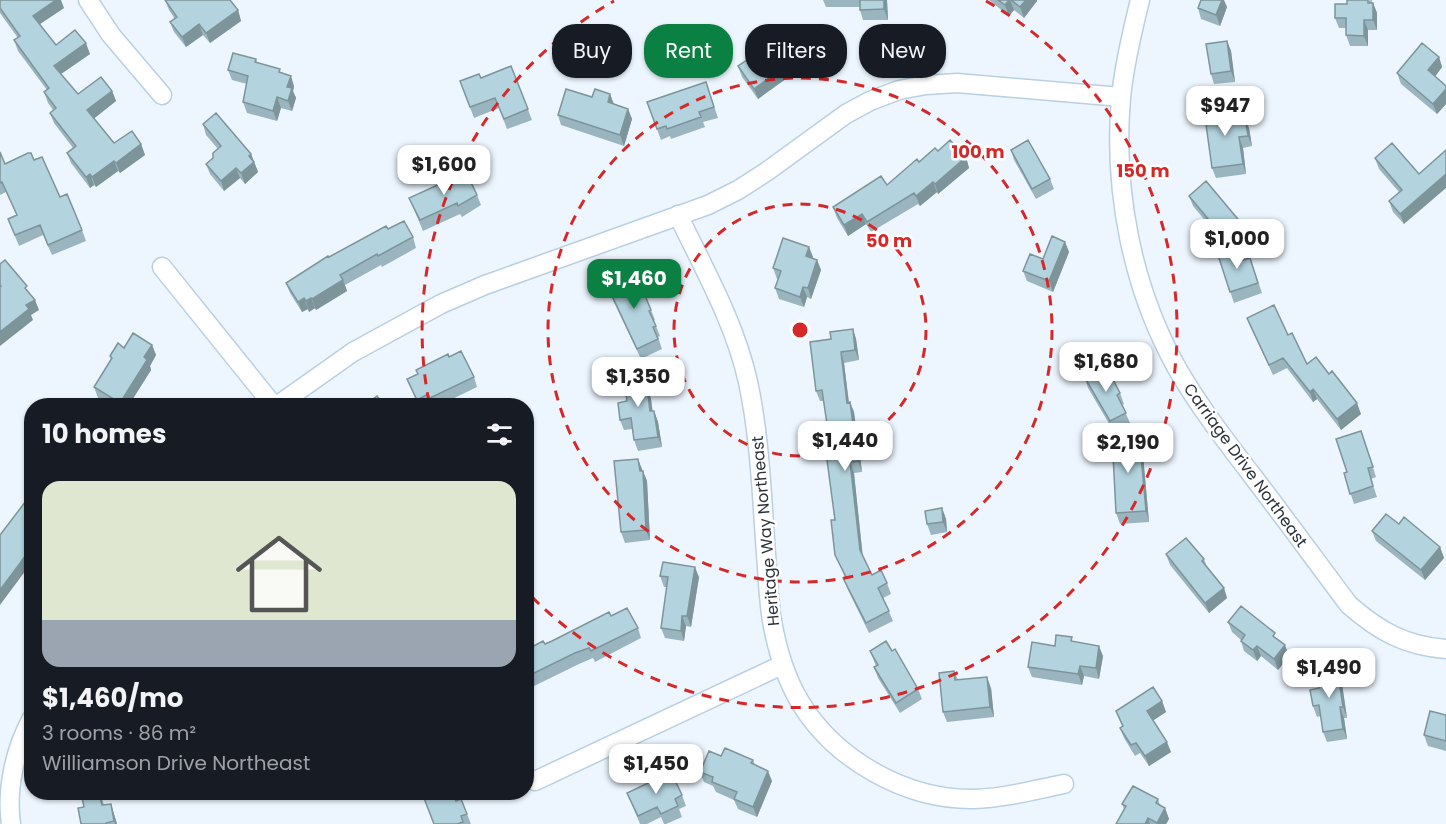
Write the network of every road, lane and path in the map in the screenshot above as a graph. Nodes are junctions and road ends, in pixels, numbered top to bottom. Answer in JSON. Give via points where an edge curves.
{"nodes":[{"id":1,"x":88,"y":0,"type":"edge"},
{"id":2,"x":1140,"y":0,"type":"edge"},
{"id":3,"x":162,"y":94,"type":"dead end"},
{"id":4,"x":1121,"y":97,"type":"junction"},
{"id":5,"x":678,"y":215,"type":"junction"},
{"id":6,"x":162,"y":267,"type":"dead end"},
{"id":7,"x":267,"y":398,"type":"edge"},
{"id":8,"x":288,"y":398,"type":"edge"},
{"id":9,"x":1446,"y":649,"type":"edge"},
{"id":10,"x":782,"y":665,"type":"junction"},
{"id":11,"x":24,"y":738,"type":"edge"},
{"id":12,"x":535,"y":781,"type":"dead end"},
{"id":13,"x":1064,"y":784,"type":"dead end"},
{"id":14,"x":11,"y":824,"type":"edge"}],
"edges":[{"from":1,"to":3,"type":"street","via":[[111,35]]},
{"from":2,"to":4,"type":"street","name":"Carriage Drive Northeast"},
{"from":4,"to":5,"type":"street","via":[[957,83],[899,90],[846,114],[738,190]]},
{"from":4,"to":9,"type":"street","name":"Carriage Drive Northeast","via":[[1119,153],[1125,217],[1137,272],[1177,368],[1202,409],[1349,604],[1372,624],[1399,639]]},
{"from":5,"to":8,"type":"street","via":[[441,304],[353,352]]},
{"from":5,"to":10,"type":"street","name":"Heritage Way Northeast","via":[[724,312],[748,382],[771,620]]},
{"from":6,"to":7,"type":"street"},
{"from":10,"to":12,"type":"street"},
{"from":10,"to":13,"type":"street","name":"Heritage Way Northeast","via":[[800,702],[826,735],[857,763],[894,783],[931,794],[973,799]]},
{"from":11,"to":14,"type":"street","via":[[13,766]]}]}
